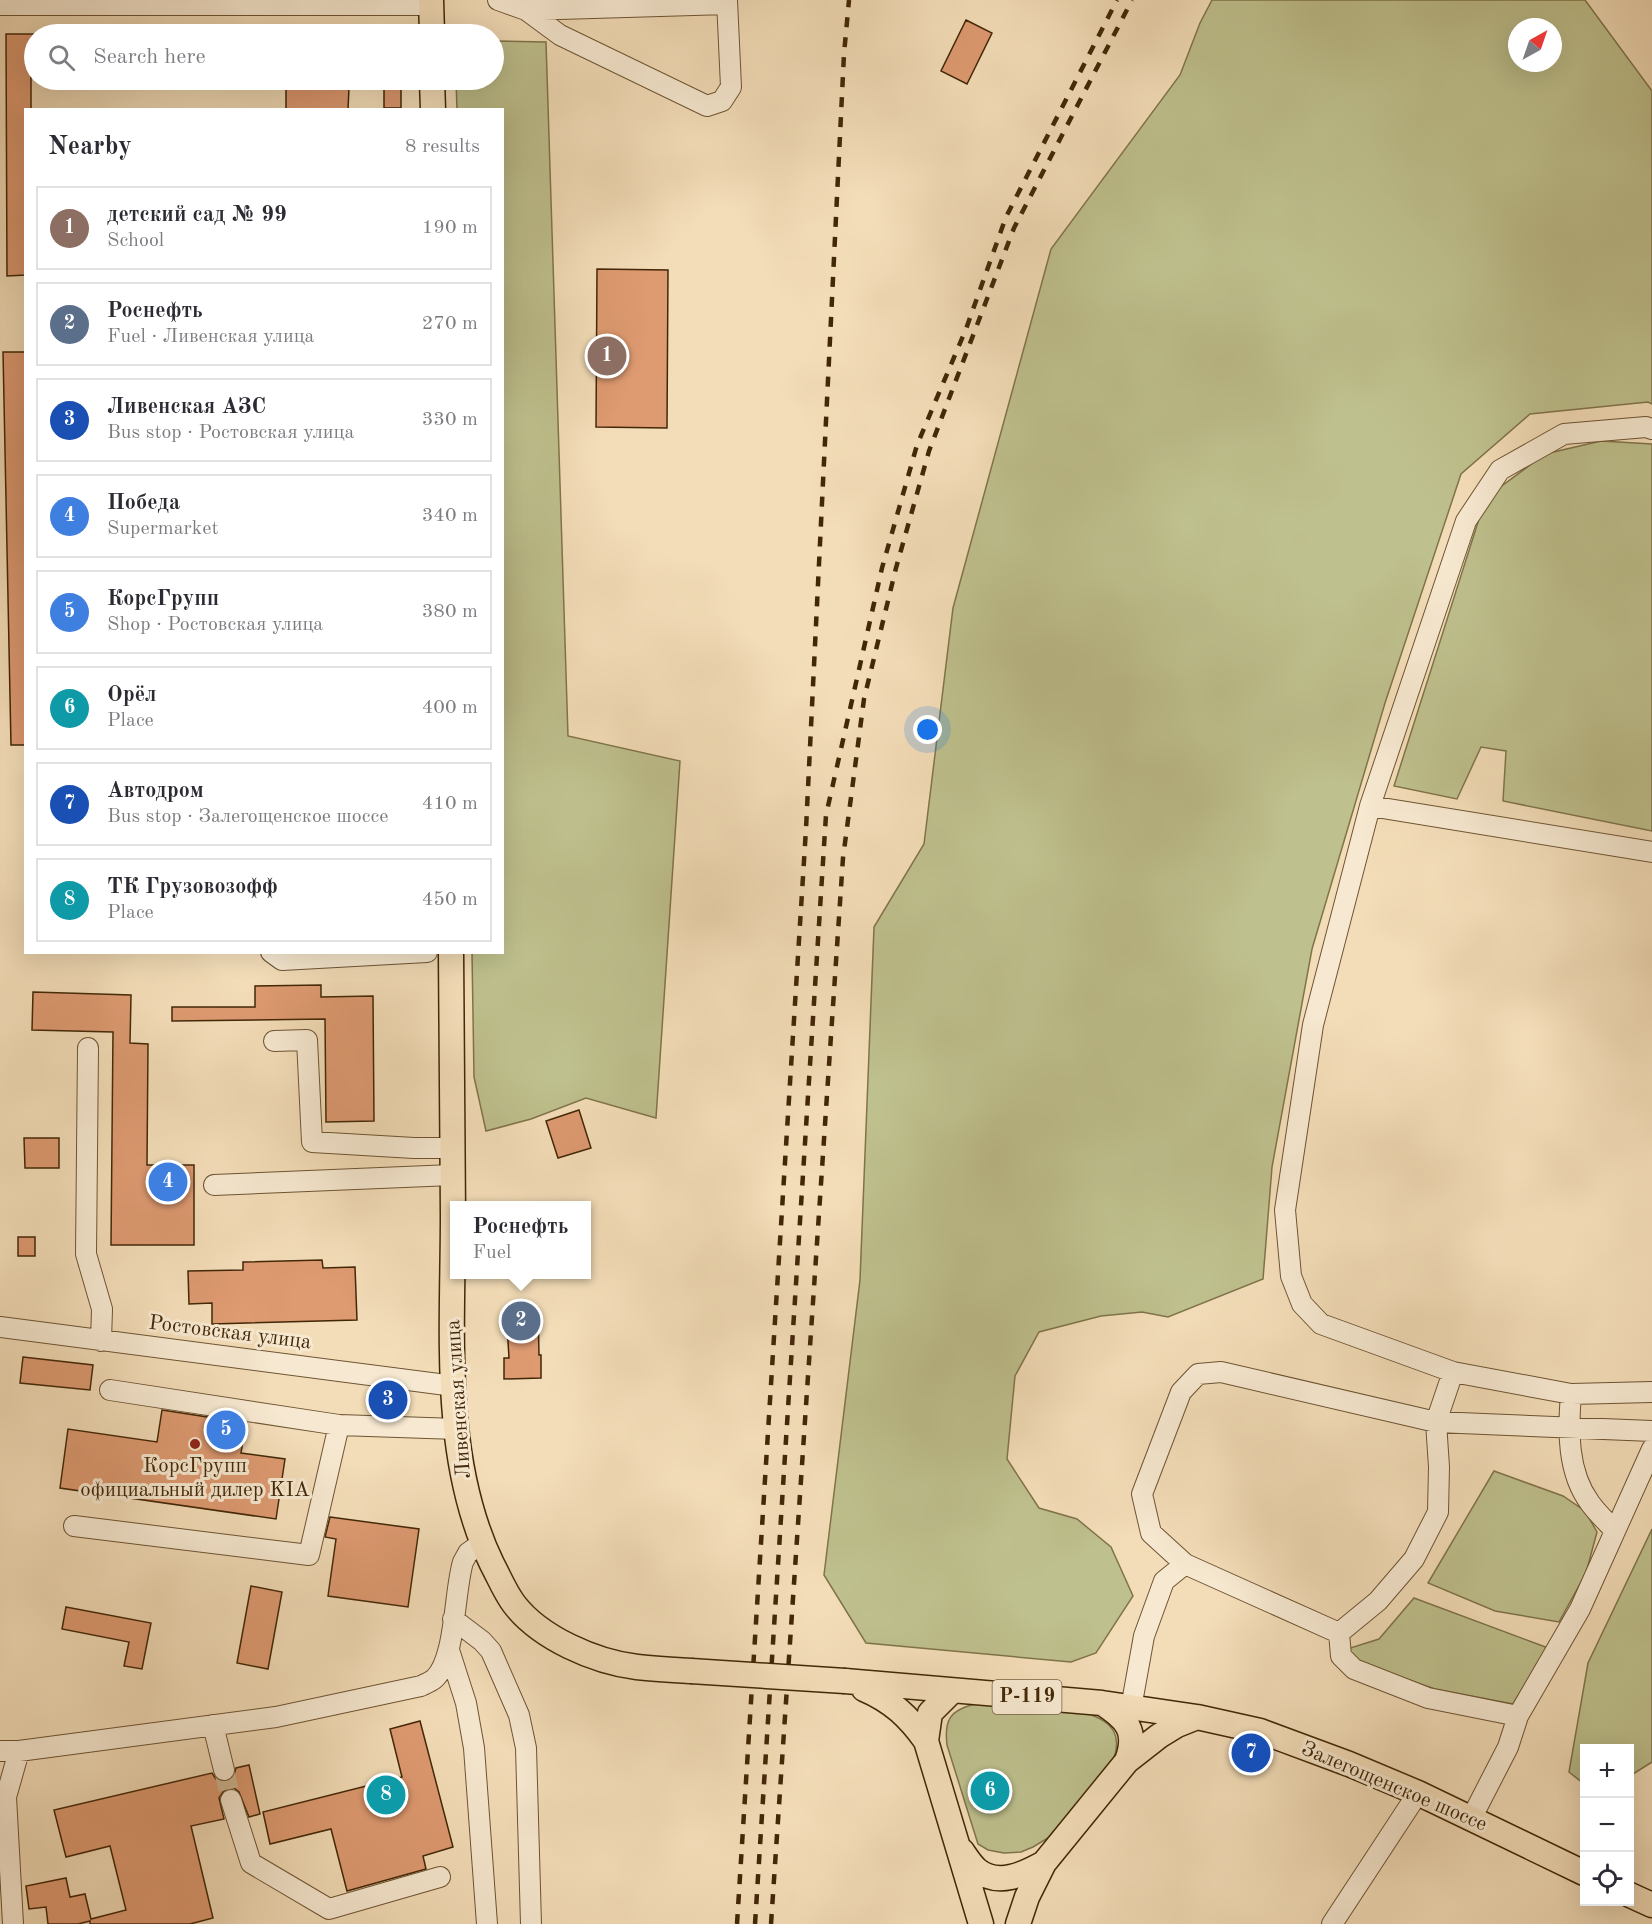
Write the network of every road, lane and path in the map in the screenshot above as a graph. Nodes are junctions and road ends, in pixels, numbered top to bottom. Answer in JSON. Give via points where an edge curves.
{"nodes":[{"id":1,"x":498,"y":0,"type":"edge"},
{"id":2,"x":727,"y":2,"type":"edge"},
{"id":3,"x":202,"y":3,"type":"edge"},
{"id":4,"x":431,"y":3,"type":"edge"},
{"id":5,"x":0,"y":4,"type":"edge"},
{"id":6,"x":526,"y":5,"type":"edge"},
{"id":7,"x":432,"y":24,"type":"edge"},
{"id":8,"x":432,"y":90,"type":"edge"},
{"id":9,"x":433,"y":108,"type":"edge"},
{"id":10,"x":1652,"y":429,"type":"edge"},
{"id":11,"x":1370,"y":806,"type":"junction"},
{"id":12,"x":1652,"y":852,"type":"edge"},
{"id":13,"x":273,"y":954,"type":"edge"},
{"id":14,"x":396,"y":954,"type":"edge"},
{"id":15,"x":451,"y":954,"type":"edge"},
{"id":16,"x":274,"y":1041,"type":"dead end"},
{"id":17,"x":88,"y":1048,"type":"dead end"},
{"id":18,"x":452,"y":1148,"type":"junction"},
{"id":19,"x":452,"y":1175,"type":"junction"},
{"id":20,"x":214,"y":1185,"type":"dead end"},
{"id":21,"x":452,"y":1201,"type":"edge"},
{"id":22,"x":453,"y":1279,"type":"edge"},
{"id":23,"x":0,"y":1327,"type":"edge"},
{"id":24,"x":101,"y":1341,"type":"junction"},
{"id":25,"x":1453,"y":1372,"type":"junction"},
{"id":26,"x":454,"y":1386,"type":"junction"},
{"id":27,"x":110,"y":1390,"type":"dead end"},
{"id":28,"x":1652,"y":1392,"type":"edge"},
{"id":29,"x":1571,"y":1394,"type":"junction"},
{"id":30,"x":1436,"y":1422,"type":"junction"},
{"id":31,"x":339,"y":1425,"type":"junction"},
{"id":32,"x":1568,"y":1428,"type":"junction"},
{"id":33,"x":457,"y":1429,"type":"junction"},
{"id":34,"x":1652,"y":1431,"type":"edge"},
{"id":35,"x":1652,"y":1449,"type":"edge"},
{"id":36,"x":74,"y":1526,"type":"dead end"},
{"id":37,"x":1615,"y":1531,"type":"junction"},
{"id":38,"x":482,"y":1543,"type":"junction"},
{"id":39,"x":1185,"y":1564,"type":"junction"},
{"id":40,"x":453,"y":1619,"type":"junction"},
{"id":41,"x":1339,"y":1633,"type":"junction"},
{"id":42,"x":449,"y":1650,"type":"junction"},
{"id":43,"x":845,"y":1681,"type":"junction"},
{"id":44,"x":952,"y":1691,"type":"junction"},
{"id":45,"x":1102,"y":1703,"type":"junction"},
{"id":46,"x":1131,"y":1708,"type":"junction"},
{"id":47,"x":1518,"y":1716,"type":"junction"},
{"id":48,"x":1197,"y":1717,"type":"junction"},
{"id":49,"x":213,"y":1725,"type":"junction"},
{"id":50,"x":926,"y":1741,"type":"junction"},
{"id":51,"x":10,"y":1751,"type":"edge"},
{"id":52,"x":1127,"y":1761,"type":"junction"},
{"id":53,"x":224,"y":1770,"type":"tunnel mouth"},
{"id":54,"x":1418,"y":1793,"type":"junction"},
{"id":55,"x":231,"y":1800,"type":"tunnel mouth"},
{"id":56,"x":1472,"y":1819,"type":"junction"},
{"id":57,"x":957,"y":1845,"type":"junction"},
{"id":58,"x":1044,"y":1863,"type":"junction"},
{"id":59,"x":1580,"y":1871,"type":"edge"},
{"id":60,"x":440,"y":1877,"type":"dead end"},
{"id":61,"x":1634,"y":1897,"type":"edge"},
{"id":62,"x":1652,"y":1905,"type":"edge"},
{"id":63,"x":13,"y":1924,"type":"edge"},
{"id":64,"x":487,"y":1924,"type":"edge"},
{"id":65,"x":531,"y":1924,"type":"edge"},
{"id":66,"x":981,"y":1924,"type":"edge"},
{"id":67,"x":1018,"y":1924,"type":"edge"},
{"id":68,"x":1332,"y":1924,"type":"edge"}],
"edges":[{"from":1,"to":6,"type":"street"},
{"from":2,"to":6,"type":"street"},
{"from":2,"to":6,"type":"street","via":[[731,87],[722,101],[707,106],[560,35]]},
{"from":3,"to":4,"type":"street"},
{"from":3,"to":5,"type":"street"},
{"from":4,"to":7,"type":"main road"},
{"from":8,"to":9,"type":"main road"},
{"from":10,"to":11,"type":"street","via":[[1564,434],[1500,470],[1466,521]]},
{"from":11,"to":12,"type":"street"},
{"from":11,"to":25,"type":"street","via":[[1313,1025],[1285,1210],[1292,1276],[1302,1304],[1321,1324]]},
{"from":13,"to":14,"type":"street","via":[[282,960]]},
{"from":15,"to":18,"type":"main road","name":"Ливенская улица"},
{"from":16,"to":18,"type":"street","via":[[307,1040],[312,1142]]},
{"from":17,"to":24,"type":"street","via":[[86,1254],[102,1309]]},
{"from":18,"to":19,"type":"main road","name":"Ливенская улица"},
{"from":19,"to":20,"type":"street"},
{"from":19,"to":21,"type":"main road","name":"Ливенская улица"},
{"from":22,"to":26,"type":"main road","name":"Ливенская улица"},
{"from":23,"to":24,"type":"street","name":"Ростовская улица"},
{"from":24,"to":26,"type":"street","name":"Ростовская улица"},
{"from":25,"to":29,"type":"street"},
{"from":25,"to":30,"type":"street"},
{"from":26,"to":33,"type":"main road","name":"Ливенская улица"},
{"from":27,"to":31,"type":"street"},
{"from":28,"to":29,"type":"street"},
{"from":29,"to":32,"type":"street"},
{"from":30,"to":32,"type":"street"},
{"from":30,"to":39,"type":"street","via":[[1221,1372],[1198,1374],[1181,1392],[1142,1494],[1151,1533]]},
{"from":30,"to":41,"type":"street","via":[[1438,1512],[1414,1559],[1378,1601]]},
{"from":31,"to":33,"type":"street"},
{"from":31,"to":36,"type":"street","via":[[309,1555]]},
{"from":32,"to":34,"type":"street"},
{"from":32,"to":37,"type":"street","via":[[1576,1476],[1590,1503]]},
{"from":33,"to":38,"type":"main road","name":"Ливенская улица","via":[[460,1468]]},
{"from":35,"to":37,"type":"street"},
{"from":37,"to":47,"type":"street","via":[[1580,1609]]},
{"from":38,"to":40,"type":"street","via":[[463,1562]]},
{"from":38,"to":43,"type":"main road","name":"Ливенская улица","bridge":true,"via":[[515,1605],[543,1632],[566,1645],[635,1667]]},
{"from":39,"to":41,"type":"street"},
{"from":39,"to":46,"type":"street","via":[[1164,1581],[1144,1636]]},
{"from":40,"to":42,"type":"street"},
{"from":40,"to":65,"type":"street","via":[[491,1651],[519,1715],[526,1748]]},
{"from":41,"to":47,"type":"street","via":[[1341,1656],[1354,1669],[1428,1698]]},
{"from":42,"to":49,"type":"street","via":[[441,1670],[422,1686],[276,1717]]},
{"from":42,"to":64,"type":"street","via":[[466,1702],[474,1748]]},
{"from":43,"to":44,"type":"main road","number":"Р-119"},
{"from":43,"to":50,"type":"main road","via":[[892,1703]]},
{"from":44,"to":45,"type":"main road","number":"Р-119"},
{"from":44,"to":50,"type":"main road","via":[[930,1713]]},
{"from":45,"to":46,"type":"main road","name":"Залегощенское шоссе"},
{"from":45,"to":52,"type":"main road","via":[[1120,1717],[1131,1733]]},
{"from":46,"to":48,"type":"main road","name":"Залегощенское шоссе"},
{"from":47,"to":56,"type":"street","via":[[1508,1747]]},
{"from":48,"to":52,"type":"main road","via":[[1159,1736]]},
{"from":48,"to":54,"type":"main road","name":"Залегощенское шоссе","via":[[1260,1731]]},
{"from":49,"to":51,"type":"street"},
{"from":49,"to":53,"type":"street"},
{"from":50,"to":57,"type":"main road"},
{"from":51,"to":63,"type":"street","via":[[6,1797]]},
{"from":52,"to":58,"type":"main road"},
{"from":54,"to":56,"type":"main road","name":"Залегощенское шоссе"},
{"from":54,"to":68,"type":"street"},
{"from":55,"to":60,"type":"street","via":[[251,1863],[329,1909]]},
{"from":56,"to":59,"type":"main road","name":"Залегощенское шоссе"},
{"from":57,"to":58,"type":"main road","via":[[978,1870],[997,1878],[1022,1876]]},
{"from":57,"to":66,"type":"main road"},
{"from":58,"to":67,"type":"main road"},
{"from":61,"to":62,"type":"main road"}]}
